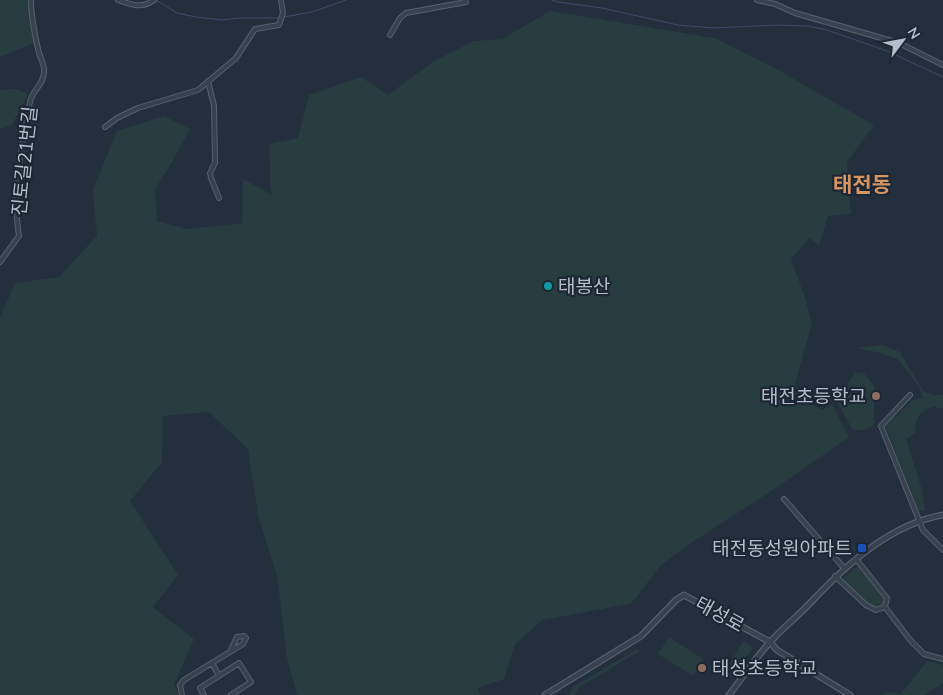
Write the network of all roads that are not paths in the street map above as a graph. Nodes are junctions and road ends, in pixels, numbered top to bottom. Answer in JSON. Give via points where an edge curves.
{"nodes":[{"id":1,"x":31,"y":0,"type":"edge"},
{"id":2,"x":118,"y":0,"type":"edge"},
{"id":3,"x":154,"y":0,"type":"edge"},
{"id":4,"x":281,"y":0,"type":"edge"},
{"id":5,"x":465,"y":0,"type":"edge"},
{"id":6,"x":757,"y":0,"type":"edge"},
{"id":7,"x":390,"y":35,"type":"dead end"},
{"id":8,"x":943,"y":65,"type":"edge"},
{"id":9,"x":208,"y":81,"type":"junction"},
{"id":10,"x":105,"y":127,"type":"dead end"},
{"id":11,"x":219,"y":198,"type":"dead end"},
{"id":12,"x":0,"y":262,"type":"edge"},
{"id":13,"x":910,"y":395,"type":"dead end"},
{"id":14,"x":784,"y":499,"type":"dead end"},
{"id":15,"x":943,"y":515,"type":"edge"},
{"id":16,"x":919,"y":521,"type":"junction"},
{"id":17,"x":943,"y":550,"type":"edge"},
{"id":18,"x":856,"y":559,"type":"junction"},
{"id":19,"x":844,"y":568,"type":"junction"},
{"id":20,"x":836,"y":576,"type":"junction"},
{"id":21,"x":884,"y":607,"type":"junction"},
{"id":22,"x":770,"y":642,"type":"junction"},
{"id":23,"x":230,"y":652,"type":"junction"},
{"id":24,"x":943,"y":660,"type":"edge"},
{"id":25,"x":212,"y":663,"type":"junction"},
{"id":26,"x":219,"y":676,"type":"junction"},
{"id":27,"x":555,"y":690,"type":"junction"},
{"id":28,"x":182,"y":695,"type":"edge"},
{"id":29,"x":204,"y":695,"type":"edge"},
{"id":30,"x":231,"y":695,"type":"edge"},
{"id":31,"x":545,"y":695,"type":"edge"},
{"id":32,"x":558,"y":695,"type":"edge"},
{"id":33,"x":729,"y":695,"type":"edge"},
{"id":34,"x":850,"y":695,"type":"edge"}],
"edges":[{"from":1,"to":12,"type":"street","name":"진토길21번길","via":[[37,44],[45,71],[41,86],[32,96],[20,160],[19,236]]},
{"from":2,"to":3,"type":"street","via":[[135,6]]},
{"from":4,"to":9,"type":"street","via":[[281,22],[277,26],[255,29],[236,58]]},
{"from":5,"to":7,"type":"street","via":[[406,13]]},
{"from":6,"to":8,"type":"street","via":[[893,41]]},
{"from":9,"to":10,"type":"street","via":[[198,90],[138,108]]},
{"from":9,"to":11,"type":"street","via":[[214,106],[215,163],[210,173]]},
{"from":13,"to":16,"type":"street","via":[[882,426]]},
{"from":14,"to":19,"type":"street"},
{"from":15,"to":16,"type":"street"},
{"from":16,"to":17,"type":"street","via":[[923,530]]},
{"from":16,"to":18,"type":"street"},
{"from":18,"to":19,"type":"street"},
{"from":18,"to":21,"type":"street","via":[[887,598]]},
{"from":19,"to":20,"type":"street"},
{"from":20,"to":21,"type":"street","via":[[866,605],[876,610]]},
{"from":20,"to":22,"type":"street"},
{"from":21,"to":24,"type":"street","via":[[924,654]]},
{"from":22,"to":27,"type":"street","name":"태성로","via":[[684,595],[641,636]]},
{"from":22,"to":33,"type":"street"},
{"from":22,"to":34,"type":"street","name":"태성로","via":[[777,650]]},
{"from":23,"to":23,"type":"street","via":[[243,644],[246,638],[237,637]]},
{"from":23,"to":25,"type":"street"},
{"from":25,"to":26,"type":"street"},
{"from":25,"to":28,"type":"street","via":[[184,680],[180,685]]},
{"from":26,"to":29,"type":"street","via":[[200,688]]},
{"from":26,"to":30,"type":"street","via":[[239,663],[251,682]]},
{"from":27,"to":31,"type":"street","name":"태성로"},
{"from":27,"to":32,"type":"street"}]}
